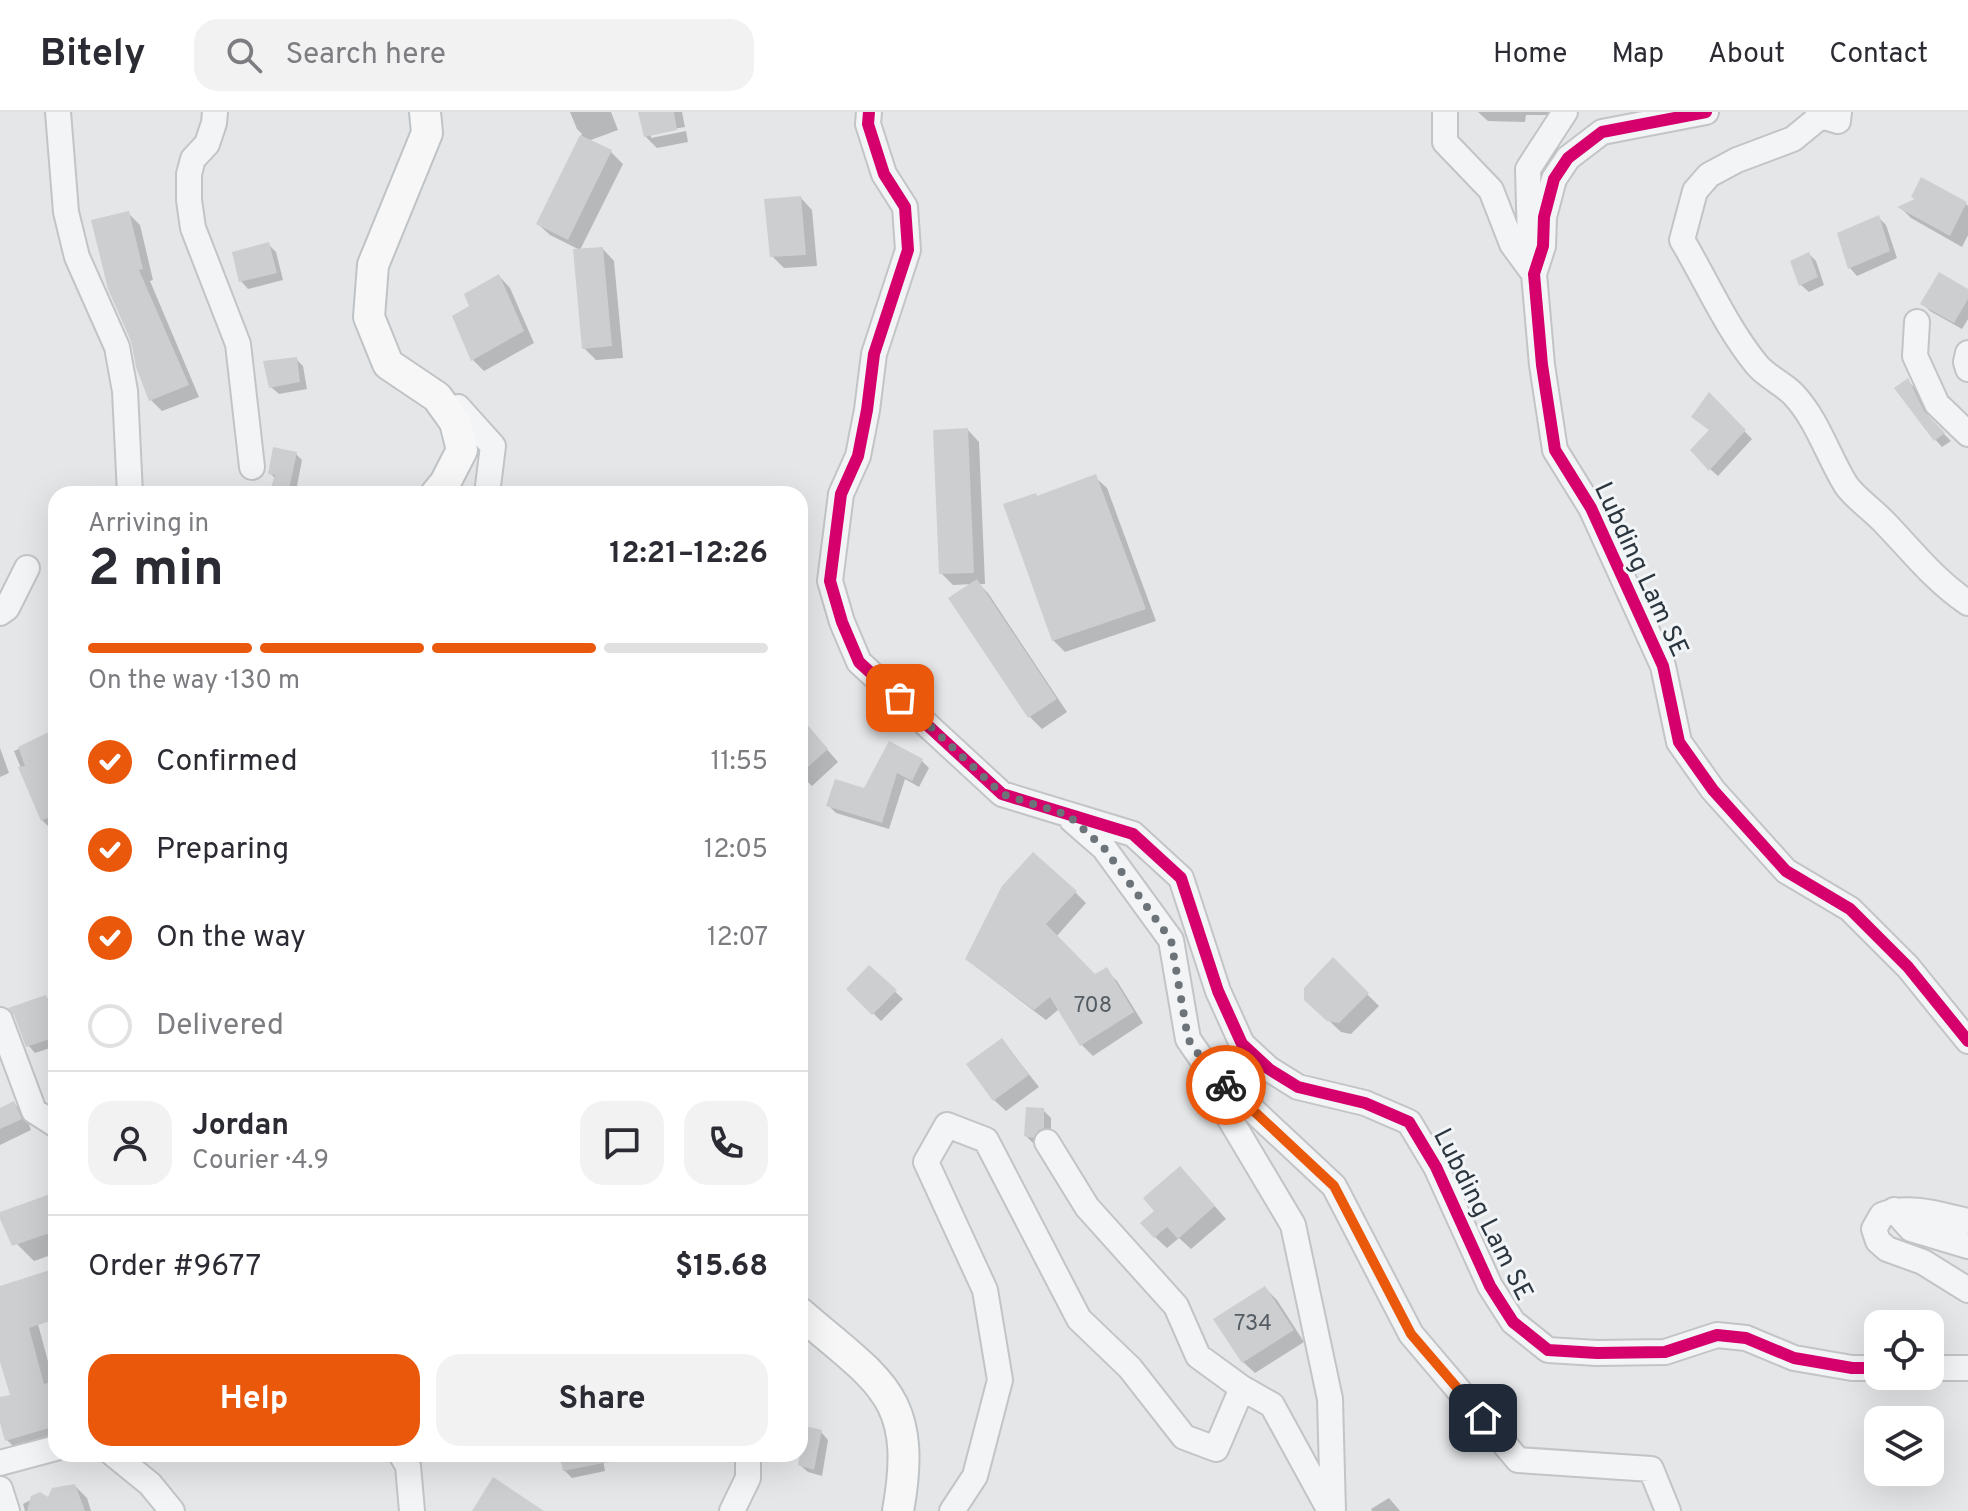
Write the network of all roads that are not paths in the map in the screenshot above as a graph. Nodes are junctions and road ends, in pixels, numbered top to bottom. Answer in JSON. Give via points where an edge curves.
{"nodes":[{"id":1,"x":58,"y":112,"type":"edge"},
{"id":2,"x":215,"y":112,"type":"edge"},
{"id":3,"x":425,"y":112,"type":"edge"},
{"id":4,"x":869,"y":112,"type":"edge"},
{"id":5,"x":1445,"y":112,"type":"edge"},
{"id":6,"x":1565,"y":112,"type":"edge"},
{"id":7,"x":1706,"y":112,"type":"edge"},
{"id":8,"x":1826,"y":113,"type":"edge"},
{"id":9,"x":1534,"y":274,"type":"junction"},
{"id":10,"x":1917,"y":322,"type":"dead end"},
{"id":11,"x":1968,"y":353,"type":"edge"},
{"id":12,"x":1968,"y":369,"type":"edge"},
{"id":13,"x":447,"y":410,"type":"junction"},
{"id":14,"x":1968,"y":434,"type":"edge"},
{"id":15,"x":252,"y":467,"type":"dead end"},
{"id":16,"x":129,"y":486,"type":"edge"},
{"id":17,"x":443,"y":486,"type":"edge"},
{"id":18,"x":488,"y":486,"type":"edge"},
{"id":19,"x":27,"y":568,"type":"dead end"},
{"id":20,"x":1968,"y":603,"type":"edge"},
{"id":21,"x":0,"y":613,"type":"edge"},
{"id":22,"x":1068,"y":815,"type":"junction"},
{"id":23,"x":0,"y":1020,"type":"edge"},
{"id":24,"x":1968,"y":1041,"type":"edge"},
{"id":25,"x":1208,"y":1068,"type":"junction"},
{"id":26,"x":48,"y":1120,"type":"edge"},
{"id":27,"x":1047,"y":1142,"type":"dead end"},
{"id":28,"x":1894,"y":1210,"type":"junction"},
{"id":29,"x":1968,"y":1221,"type":"edge"},
{"id":30,"x":1968,"y":1246,"type":"edge"},
{"id":31,"x":1968,"y":1290,"type":"edge"},
{"id":32,"x":808,"y":1320,"type":"edge"},
{"id":33,"x":1864,"y":1368,"type":"edge"},
{"id":34,"x":1944,"y":1368,"type":"edge"},
{"id":35,"x":1968,"y":1368,"type":"edge"},
{"id":36,"x":1242,"y":1388,"type":"junction"},
{"id":37,"x":48,"y":1450,"type":"edge"},
{"id":38,"x":123,"y":1462,"type":"edge"},
{"id":39,"x":406,"y":1462,"type":"edge"},
{"id":40,"x":748,"y":1462,"type":"edge"},
{"id":41,"x":0,"y":1463,"type":"edge"},
{"id":42,"x":0,"y":1489,"type":"edge"},
{"id":43,"x":7,"y":1511,"type":"edge"},
{"id":44,"x":172,"y":1511,"type":"edge"},
{"id":45,"x":412,"y":1511,"type":"edge"},
{"id":46,"x":732,"y":1511,"type":"edge"},
{"id":47,"x":898,"y":1511,"type":"edge"},
{"id":48,"x":952,"y":1511,"type":"edge"},
{"id":49,"x":1332,"y":1511,"type":"edge"},
{"id":50,"x":1668,"y":1511,"type":"edge"}],
"edges":[{"from":1,"to":16,"type":"street","via":[[66,212],[77,257],[117,347]]},
{"from":2,"to":15,"type":"street","via":[[207,144],[193,159],[189,200],[193,228],[238,344]]},
{"from":3,"to":13,"type":"main road","via":[[427,133],[373,265],[369,317],[388,364],[437,397]]},
{"from":4,"to":22,"type":"street","name":"Lubding Lam SE","via":[[884,174],[905,207],[908,250],[874,354],[858,456],[841,494],[830,581],[859,662],[1002,794]]},
{"from":5,"to":9,"type":"street","via":[[1445,142],[1491,190],[1512,244]]},
{"from":6,"to":9,"type":"street","via":[[1528,169],[1527,230]]},
{"from":7,"to":9,"type":"street","name":"Lubding Lam SE","via":[[1602,132],[1568,158],[1551,189]]},
{"from":8,"to":20,"type":"street","via":[[1793,139],[1709,175],[1695,191],[1682,240],[1735,337],[1760,368],[1794,395],[1849,489],[1918,561]]},
{"from":9,"to":24,"type":"street","name":"Lubding Lam SE","via":[[1555,450],[1591,508],[1663,666],[1679,742],[1713,790],[1786,871],[1850,909],[1908,967]]},
{"from":10,"to":14,"type":"street","via":[[1915,356],[1937,404]]},
{"from":11,"to":12,"type":"street"},
{"from":13,"to":17,"type":"main road","via":[[462,450]]},
{"from":13,"to":18,"type":"street","via":[[458,407],[493,446]]},
{"from":19,"to":21,"type":"street"},
{"from":22,"to":25,"type":"street","via":[[1104,848],[1171,940],[1188,1039]]},
{"from":22,"to":33,"type":"street","name":"Lubding Lam SE","via":[[1133,834],[1181,878],[1218,991],[1242,1044],[1269,1069],[1298,1087],[1365,1103],[1409,1122],[1436,1167],[1490,1286],[1513,1322],[1548,1350],[1665,1352],[1717,1335],[1746,1338],[1794,1358]]},
{"from":23,"to":26,"type":"street","via":[[34,1111]]},
{"from":25,"to":49,"type":"street","via":[[1214,1092],[1293,1225],[1330,1399]]},
{"from":25,"to":50,"type":"street","via":[[1334,1186],[1411,1334],[1518,1460],[1651,1469]]},
{"from":27,"to":36,"type":"street","via":[[1087,1207],[1176,1306],[1198,1356]]},
{"from":28,"to":29,"type":"street"},
{"from":28,"to":30,"type":"street","via":[[1911,1229]]},
{"from":28,"to":31,"type":"street","via":[[1882,1215],[1874,1229],[1878,1241]]},
{"from":32,"to":47,"type":"main road","via":[[862,1365],[892,1401],[905,1451]]},
{"from":34,"to":35,"type":"street"},
{"from":36,"to":48,"type":"street","via":[[1216,1449],[1184,1437],[1130,1368],[1079,1319],[986,1140],[947,1125],[926,1162],[985,1290],[1000,1380],[975,1476]]},
{"from":36,"to":49,"type":"street","via":[[1272,1405]]},
{"from":37,"to":41,"type":"street"},
{"from":38,"to":44,"type":"street"},
{"from":39,"to":45,"type":"street"},
{"from":40,"to":46,"type":"street","via":[[748,1478]]},
{"from":42,"to":43,"type":"street"}]}
